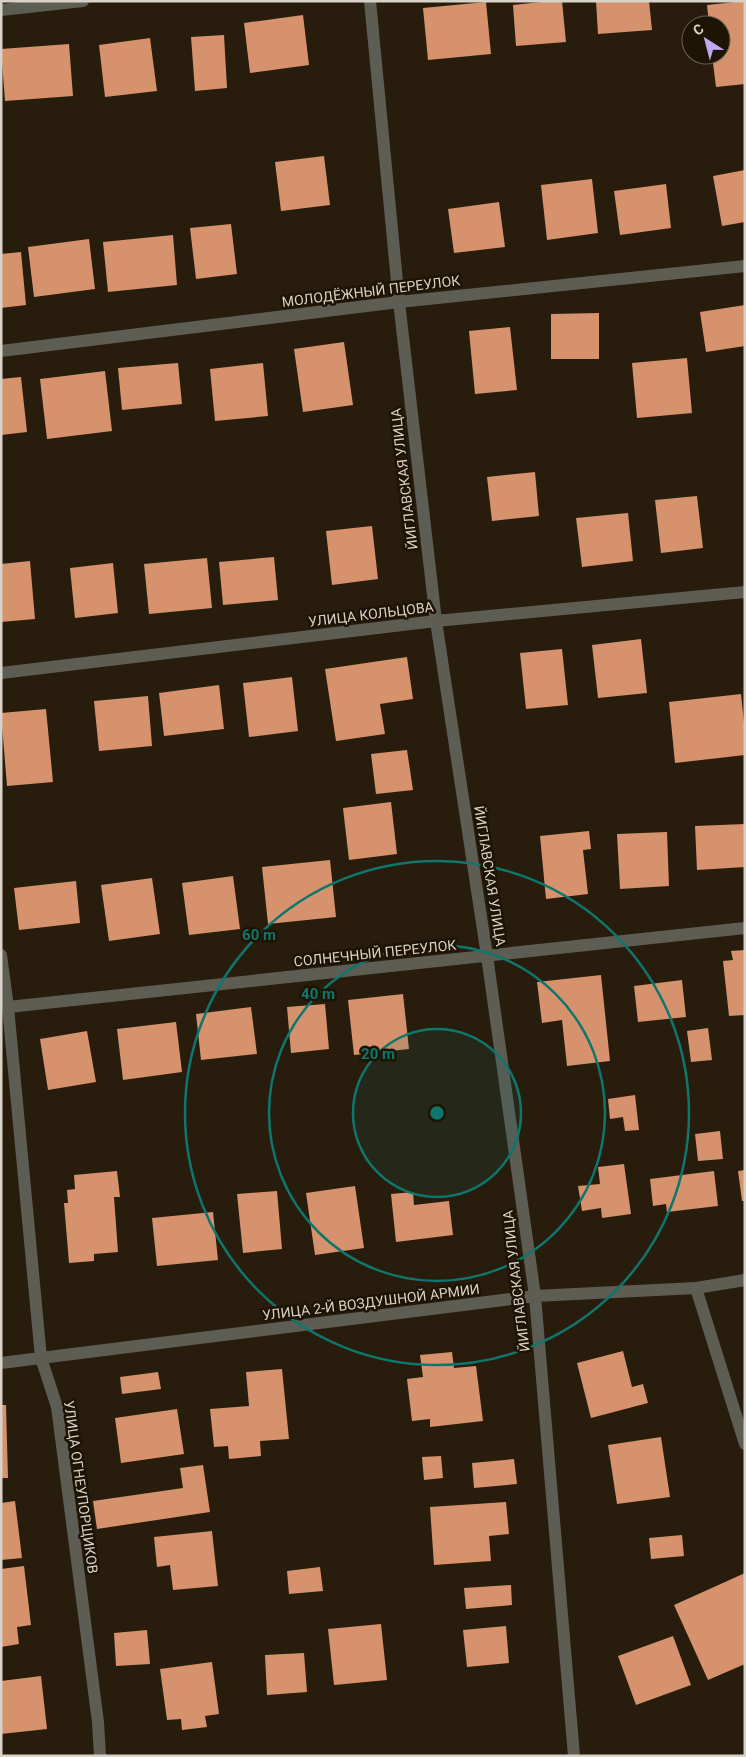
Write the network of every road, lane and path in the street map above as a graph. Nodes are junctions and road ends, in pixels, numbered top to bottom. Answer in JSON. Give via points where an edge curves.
{"nodes":[{"id":1,"x":83,"y":1,"type":"edge"},
{"id":2,"x":370,"y":1,"type":"edge"},
{"id":3,"x":1,"y":10,"type":"edge"},
{"id":4,"x":745,"y":266,"type":"edge"},
{"id":5,"x":399,"y":302,"type":"junction"},
{"id":6,"x":1,"y":351,"type":"edge"},
{"id":7,"x":745,"y":592,"type":"edge"},
{"id":8,"x":436,"y":621,"type":"junction"},
{"id":9,"x":1,"y":673,"type":"edge"},
{"id":10,"x":745,"y":928,"type":"edge"},
{"id":11,"x":1,"y":955,"type":"edge"},
{"id":12,"x":487,"y":956,"type":"junction"},
{"id":13,"x":8,"y":1007,"type":"junction"},
{"id":14,"x":745,"y":1280,"type":"edge"},
{"id":15,"x":696,"y":1288,"type":"junction"},
{"id":16,"x":534,"y":1296,"type":"junction"},
{"id":17,"x":41,"y":1358,"type":"junction"},
{"id":18,"x":1,"y":1363,"type":"edge"},
{"id":19,"x":745,"y":1444,"type":"edge"},
{"id":20,"x":100,"y":1756,"type":"edge"},
{"id":21,"x":574,"y":1756,"type":"edge"}],
"edges":[{"from":1,"to":3,"type":"street"},
{"from":2,"to":5,"type":"street","name":"ЙИГЛАВСКАЯ УЛИЦА"},
{"from":4,"to":5,"type":"street","name":"МОЛОДЁЖНЫЙ ПЕРЕУЛОК"},
{"from":5,"to":6,"type":"street","name":"МОЛОДЁЖНЫЙ ПЕРЕУЛОК"},
{"from":5,"to":8,"type":"street","name":"ЙИГЛАВСКАЯ УЛИЦА"},
{"from":7,"to":8,"type":"street","name":"УЛИЦА КОЛЬЦОВА"},
{"from":8,"to":9,"type":"street","name":"УЛИЦА КОЛЬЦОВА"},
{"from":8,"to":12,"type":"street","name":"ЙИГЛАВСКАЯ УЛИЦА"},
{"from":10,"to":12,"type":"street","name":"СОЛНЕЧНЫЙ ПЕРЕУЛОК"},
{"from":11,"to":13,"type":"street","name":"УЛИЦА ОГНЕУПОРЩИКОВ"},
{"from":12,"to":13,"type":"street","name":"СОЛНЕЧНЫЙ ПЕРЕУЛОК"},
{"from":12,"to":16,"type":"street","name":"ЙИГЛАВСКАЯ УЛИЦА"},
{"from":13,"to":17,"type":"street","name":"УЛИЦА ОГНЕУПОРЩИКОВ"},
{"from":14,"to":15,"type":"street","name":"УЛИЦА 2-Й ВОЗДУШНОЙ АРМИИ"},
{"from":15,"to":16,"type":"street","name":"УЛИЦА 2-Й ВОЗДУШНОЙ АРМИИ"},
{"from":15,"to":19,"type":"street"},
{"from":16,"to":17,"type":"street","name":"УЛИЦА 2-Й ВОЗДУШНОЙ АРМИИ"},
{"from":16,"to":21,"type":"street","name":"ЙИГЛАВСКАЯ УЛИЦА"},
{"from":17,"to":18,"type":"street","name":"УЛИЦА 2-Й ВОЗДУШНОЙ АРМИИ"},
{"from":17,"to":20,"type":"street","name":"УЛИЦА ОГНЕУПОРЩИКОВ","via":[[57,1407]]}]}
